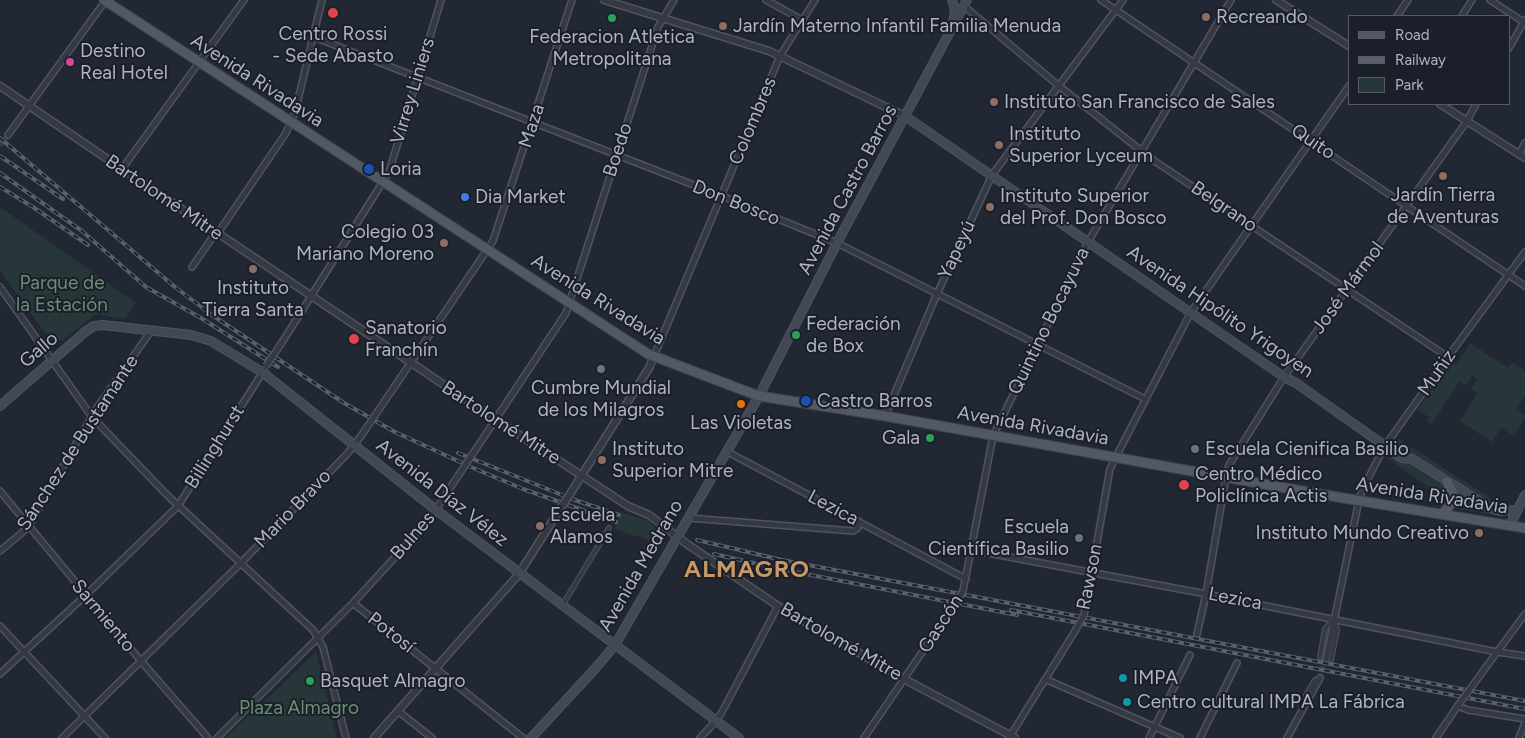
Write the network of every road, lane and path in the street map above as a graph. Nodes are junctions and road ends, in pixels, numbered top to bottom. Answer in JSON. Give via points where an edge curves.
{"nodes":[{"id":1,"x":106,"y":0,"type":"edge"},
{"id":2,"x":244,"y":0,"type":"edge"},
{"id":3,"x":322,"y":0,"type":"edge"},
{"id":4,"x":441,"y":0,"type":"edge"},
{"id":5,"x":572,"y":0,"type":"edge"},
{"id":6,"x":604,"y":0,"type":"edge"},
{"id":7,"x":674,"y":0,"type":"edge"},
{"id":8,"x":766,"y":0,"type":"edge"},
{"id":9,"x":815,"y":0,"type":"edge"},
{"id":10,"x":952,"y":0,"type":"edge"},
{"id":11,"x":957,"y":0,"type":"edge"},
{"id":12,"x":1101,"y":0,"type":"edge"},
{"id":13,"x":1123,"y":0,"type":"edge"},
{"id":14,"x":1231,"y":0,"type":"edge"},
{"id":15,"x":1276,"y":0,"type":"edge"},
{"id":16,"x":1408,"y":0,"type":"edge"},
{"id":17,"x":1472,"y":0,"type":"edge"},
{"id":18,"x":1490,"y":0,"type":"edge"},
{"id":19,"x":966,"y":3,"type":"edge"},
{"id":20,"x":1115,"y":10,"type":"junction"},
{"id":21,"x":1398,"y":15,"type":"edge"},
{"id":22,"x":1463,"y":15,"type":"edge"},
{"id":23,"x":663,"y":18,"type":"junction"},
{"id":24,"x":802,"y":20,"type":"junction"},
{"id":25,"x":1525,"y":21,"type":"edge"},
{"id":26,"x":950,"y":34,"type":"junction"},
{"id":27,"x":314,"y":37,"type":"junction"},
{"id":28,"x":1348,"y":45,"type":"edge"},
{"id":29,"x":1510,"y":46,"type":"edge"},
{"id":30,"x":780,"y":56,"type":"junction"},
{"id":31,"x":198,"y":62,"type":"junction"},
{"id":32,"x":1194,"y":63,"type":"junction"},
{"id":33,"x":417,"y":78,"type":"junction"},
{"id":34,"x":0,"y":86,"type":"edge"},
{"id":35,"x":1059,"y":86,"type":"junction"},
{"id":36,"x":1348,"y":87,"type":"edge"},
{"id":37,"x":1442,"y":105,"type":"edge"},
{"id":38,"x":1475,"y":105,"type":"edge"},
{"id":39,"x":29,"y":106,"type":"junction"},
{"id":40,"x":905,"y":116,"type":"junction"},
{"id":41,"x":1467,"y":121,"type":"junction"},
{"id":42,"x":291,"y":122,"type":"junction"},
{"id":43,"x":533,"y":123,"type":"junction"},
{"id":44,"x":8,"y":135,"type":"tunnel mouth"},
{"id":45,"x":1310,"y":140,"type":"junction"},
{"id":46,"x":1525,"y":143,"type":"edge"},
{"id":47,"x":1142,"y":152,"type":"junction"},
{"id":48,"x":616,"y":155,"type":"junction"},
{"id":49,"x":1522,"y":156,"type":"edge"},
{"id":50,"x":122,"y":169,"type":"junction"},
{"id":51,"x":992,"y":175,"type":"junction"},
{"id":52,"x":383,"y":181,"type":"junction"},
{"id":53,"x":722,"y":196,"type":"junction"},
{"id":54,"x":1407,"y":206,"type":"junction"},
{"id":55,"x":1250,"y":225,"type":"junction"},
{"id":56,"x":218,"y":234,"type":"junction"},
{"id":57,"x":1088,"y":242,"type":"junction"},
{"id":58,"x":837,"y":243,"type":"junction"},
{"id":59,"x":487,"y":249,"type":"junction"},
{"id":60,"x":1525,"y":252,"type":"edge"},
{"id":61,"x":192,"y":267,"type":"dead end"},
{"id":62,"x":1509,"y":275,"type":"junction"},
{"id":63,"x":1525,"y":286,"type":"edge"},
{"id":64,"x":0,"y":287,"type":"edge"},
{"id":65,"x":1347,"y":290,"type":"junction"},
{"id":66,"x":937,"y":294,"type":"junction"},
{"id":67,"x":311,"y":296,"type":"junction"},
{"id":68,"x":569,"y":302,"type":"junction"},
{"id":69,"x":1191,"y":312,"type":"junction"},
{"id":70,"x":103,"y":324,"type":"joint"},
{"id":71,"x":151,"y":331,"type":"junction"},
{"id":72,"x":1036,"y":345,"type":"junction"},
{"id":73,"x":654,"y":356,"type":"junction"},
{"id":74,"x":1448,"y":357,"type":"junction"},
{"id":75,"x":53,"y":360,"type":"junction"},
{"id":76,"x":411,"y":363,"type":"junction"},
{"id":77,"x":264,"y":369,"type":"junction"},
{"id":78,"x":1284,"y":377,"type":"junction"},
{"id":79,"x":759,"y":396,"type":"junction"},
{"id":80,"x":1145,"y":399,"type":"junction"},
{"id":81,"x":0,"y":406,"type":"edge"},
{"id":82,"x":885,"y":416,"type":"junction"},
{"id":83,"x":92,"y":417,"type":"junction"},
{"id":84,"x":495,"y":419,"type":"junction"},
{"id":85,"x":993,"y":436,"type":"junction"},
{"id":86,"x":354,"y":444,"type":"junction"},
{"id":87,"x":1385,"y":446,"type":"junction"},
{"id":88,"x":726,"y":451,"type":"junction"},
{"id":89,"x":1116,"y":458,"type":"junction"},
{"id":90,"x":582,"y":476,"type":"junction"},
{"id":91,"x":1226,"y":476,"type":"junction"},
{"id":92,"x":1447,"y":482,"type":"junction"},
{"id":93,"x":0,"y":491,"type":"edge"},
{"id":94,"x":1525,"y":496,"type":"edge"},
{"id":95,"x":1359,"y":500,"type":"junction"},
{"id":96,"x":178,"y":506,"type":"junction"},
{"id":97,"x":436,"y":510,"type":"junction"},
{"id":98,"x":1518,"y":510,"type":"junction"},
{"id":99,"x":1442,"y":514,"type":"junction"},
{"id":100,"x":688,"y":518,"type":"junction"},
{"id":101,"x":858,"y":521,"type":"junction"},
{"id":102,"x":1510,"y":525,"type":"junction"},
{"id":103,"x":28,"y":526,"type":"junction"},
{"id":104,"x":610,"y":528,"type":"dead end"},
{"id":105,"x":1525,"y":528,"type":"edge"},
{"id":106,"x":677,"y":538,"type":"junction"},
{"id":107,"x":972,"y":550,"type":"junction"},
{"id":108,"x":0,"y":551,"type":"edge"},
{"id":109,"x":240,"y":564,"type":"junction"},
{"id":110,"x":1092,"y":572,"type":"junction"},
{"id":111,"x":519,"y":574,"type":"junction"},
{"id":112,"x":966,"y":579,"type":"junction"},
{"id":113,"x":1206,"y":594,"type":"junction"},
{"id":114,"x":86,"y":595,"type":"junction"},
{"id":115,"x":353,"y":603,"type":"junction"},
{"id":116,"x":562,"y":606,"type":"junction"},
{"id":117,"x":778,"y":606,"type":"junction"},
{"id":118,"x":1525,"y":614,"type":"edge"},
{"id":119,"x":1334,"y":619,"type":"junction"},
{"id":120,"x":0,"y":626,"type":"edge"},
{"id":121,"x":1197,"y":634,"type":"dead end"},
{"id":122,"x":319,"y":638,"type":"junction"},
{"id":123,"x":614,"y":645,"type":"junction"},
{"id":124,"x":24,"y":652,"type":"junction"},
{"id":125,"x":1497,"y":652,"type":"junction"},
{"id":126,"x":1190,"y":656,"type":"dead end"},
{"id":127,"x":1525,"y":656,"type":"edge"},
{"id":128,"x":1320,"y":657,"type":"tunnel mouth"},
{"id":129,"x":1328,"y":660,"type":"tunnel mouth"},
{"id":130,"x":141,"y":661,"type":"junction"},
{"id":131,"x":1237,"y":663,"type":"dead end"},
{"id":132,"x":436,"y":668,"type":"junction"},
{"id":133,"x":0,"y":674,"type":"edge"},
{"id":134,"x":904,"y":678,"type":"junction"},
{"id":135,"x":1045,"y":678,"type":"junction"},
{"id":136,"x":1318,"y":679,"type":"tunnel mouth"},
{"id":137,"x":1458,"y":705,"type":"junction"},
{"id":138,"x":398,"y":711,"type":"junction"},
{"id":139,"x":85,"y":716,"type":"junction"},
{"id":140,"x":1525,"y":719,"type":"edge"},
{"id":141,"x":716,"y":721,"type":"junction"},
{"id":142,"x":1525,"y":723,"type":"edge"},
{"id":143,"x":1155,"y":727,"type":"junction"},
{"id":144,"x":1011,"y":737,"type":"edge"},
{"id":145,"x":62,"y":738,"type":"edge"},
{"id":146,"x":105,"y":738,"type":"edge"},
{"id":147,"x":208,"y":738,"type":"edge"},
{"id":148,"x":217,"y":738,"type":"edge"},
{"id":149,"x":346,"y":738,"type":"edge"},
{"id":150,"x":374,"y":738,"type":"edge"},
{"id":151,"x":432,"y":738,"type":"edge"},
{"id":152,"x":523,"y":738,"type":"edge"},
{"id":153,"x":531,"y":738,"type":"edge"},
{"id":154,"x":700,"y":738,"type":"edge"},
{"id":155,"x":740,"y":738,"type":"edge"},
{"id":156,"x":864,"y":738,"type":"edge"},
{"id":157,"x":1149,"y":738,"type":"edge"},
{"id":158,"x":1180,"y":738,"type":"edge"},
{"id":159,"x":1200,"y":738,"type":"edge"},
{"id":160,"x":1287,"y":738,"type":"edge"},
{"id":161,"x":1436,"y":738,"type":"edge"},
{"id":162,"x":1519,"y":738,"type":"edge"}],
"edges":[{"from":1,"to":31,"type":"main road","name":"Avenida Rivadavia"},
{"from":1,"to":39,"type":"street"},
{"from":2,"to":31,"type":"street"},
{"from":3,"to":27,"type":"street"},
{"from":4,"to":33,"type":"street","name":"Virrey Liniers"},
{"from":5,"to":43,"type":"street","name":"Maza"},
{"from":6,"to":23,"type":"street","name":"Avenida Hipólito Yrigoyen"},
{"from":7,"to":23,"type":"street","name":"Boedo"},
{"from":8,"to":24,"type":"street"},
{"from":9,"to":24,"type":"street","name":"Colombres"},
{"from":10,"to":26,"type":"main road","via":[[955,13]]},
{"from":11,"to":19,"type":"main road"},
{"from":12,"to":20,"type":"street","name":"Quito"},
{"from":13,"to":20,"type":"street","name":"Yapeyú"},
{"from":14,"to":32,"type":"street","name":"Quintino Bocayuva"},
{"from":15,"to":28,"type":"street"},
{"from":16,"to":21,"type":"street"},
{"from":17,"to":22,"type":"street"},
{"from":18,"to":25,"type":"street"},
{"from":19,"to":26,"type":"main road","name":"Avenida Castro Barros"},
{"from":19,"to":35,"type":"street","name":"Belgrano"},
{"from":20,"to":32,"type":"street","name":"Quito"},
{"from":20,"to":35,"type":"street","name":"Yapeyú"},
{"from":23,"to":30,"type":"street","name":"Avenida Hipólito Yrigoyen"},
{"from":23,"to":48,"type":"street","name":"Boedo"},
{"from":24,"to":30,"type":"street","name":"Colombres"},
{"from":25,"to":29,"type":"street"},
{"from":26,"to":40,"type":"main road","name":"Avenida Castro Barros"},
{"from":27,"to":33,"type":"street","name":"Don Bosco"},
{"from":27,"to":42,"type":"street"},
{"from":30,"to":40,"type":"street","name":"Avenida Hipólito Yrigoyen"},
{"from":30,"to":53,"type":"street","name":"Colombres"},
{"from":31,"to":42,"type":"main road","name":"Avenida Rivadavia"},
{"from":31,"to":50,"type":"street"},
{"from":32,"to":45,"type":"street","name":"Quito"},
{"from":32,"to":47,"type":"street","name":"Quintino Bocayuva"},
{"from":33,"to":43,"type":"street","name":"Don Bosco"},
{"from":33,"to":52,"type":"street","name":"Virrey Liniers","via":[[389,172]]},
{"from":34,"to":39,"type":"street","name":"Bartolomé Mitre"},
{"from":35,"to":47,"type":"street","name":"Belgrano"},
{"from":35,"to":51,"type":"street","name":"Yapeyú"},
{"from":36,"to":45,"type":"street","name":"Rawson"},
{"from":37,"to":41,"type":"street"},
{"from":38,"to":41,"type":"street","name":"José Mármol"},
{"from":39,"to":44,"type":"street"},
{"from":39,"to":50,"type":"street","name":"Bartolomé Mitre"},
{"from":40,"to":51,"type":"main road","name":"Avenida Hipólito Yrigoyen"},
{"from":40,"to":58,"type":"main road","name":"Avenida Castro Barros"},
{"from":41,"to":49,"type":"street"},
{"from":41,"to":54,"type":"street","name":"José Mármol"},
{"from":42,"to":52,"type":"main road","name":"Avenida Rivadavia"},
{"from":42,"to":56,"type":"street"},
{"from":43,"to":48,"type":"street","name":"Don Bosco"},
{"from":43,"to":59,"type":"street","name":"Maza","via":[[493,240]]},
{"from":45,"to":54,"type":"street","name":"Quito"},
{"from":45,"to":55,"type":"street","name":"Rawson"},
{"from":46,"to":49,"type":"street"},
{"from":47,"to":55,"type":"street","name":"Belgrano"},
{"from":47,"to":57,"type":"street","name":"Quintino Bocayuva"},
{"from":48,"to":53,"type":"street","name":"Don Bosco"},
{"from":48,"to":68,"type":"street","name":"Boedo"},
{"from":50,"to":56,"type":"street","name":"Bartolomé Mitre"},
{"from":51,"to":57,"type":"main road","name":"Avenida Hipólito Yrigoyen"},
{"from":51,"to":66,"type":"street","name":"Yapeyú"},
{"from":52,"to":59,"type":"main road","name":"Avenida Rivadavia"},
{"from":52,"to":67,"type":"street","name":"Billinghurst"},
{"from":53,"to":58,"type":"street","name":"Don Bosco"},
{"from":53,"to":73,"type":"street","name":"Colombres"},
{"from":54,"to":62,"type":"street","name":"Quito"},
{"from":54,"to":65,"type":"street","name":"José Mármol"},
{"from":55,"to":65,"type":"street","name":"Belgrano"},
{"from":55,"to":69,"type":"street","name":"Rawson"},
{"from":56,"to":61,"type":"street"},
{"from":56,"to":67,"type":"street","name":"Bartolomé Mitre"},
{"from":57,"to":69,"type":"main road","name":"Avenida Hipólito Yrigoyen"},
{"from":57,"to":72,"type":"street","name":"Quintino Bocayuva"},
{"from":58,"to":66,"type":"street","name":"Don Bosco"},
{"from":58,"to":79,"type":"main road","name":"Avenida Castro Barros"},
{"from":59,"to":68,"type":"main road","name":"Avenida Rivadavia"},
{"from":59,"to":76,"type":"street","name":"Mario Bravo"},
{"from":60,"to":62,"type":"street","name":"Muñiz"},
{"from":62,"to":63,"type":"street","name":"Quito"},
{"from":62,"to":74,"type":"street","name":"Muñiz"},
{"from":64,"to":75,"type":"street"},
{"from":65,"to":74,"type":"street","name":"Belgrano"},
{"from":65,"to":78,"type":"street","name":"José Mármol"},
{"from":66,"to":72,"type":"street","name":"Don Bosco"},
{"from":66,"to":82,"type":"street","name":"Yapeyú"},
{"from":67,"to":76,"type":"street","name":"Bartolomé Mitre"},
{"from":67,"to":77,"type":"street","name":"Billinghurst","bridge":true},
{"from":68,"to":73,"type":"main road","name":"Avenida Rivadavia"},
{"from":68,"to":84,"type":"street","name":"Bulnes","via":[[566,313]]},
{"from":69,"to":78,"type":"main road","name":"Avenida Hipólito Yrigoyen"},
{"from":69,"to":80,"type":"street","name":"Rawson"},
{"from":70,"to":71,"type":"main road","name":"Avenida Díaz Vélez"},
{"from":70,"to":75,"type":"main road","name":"Gallo","via":[[91,327]]},
{"from":71,"to":77,"type":"main road","name":"Avenida Díaz Vélez","via":[[203,338]]},
{"from":71,"to":83,"type":"street","name":"Sánchez de Bustamante"},
{"from":72,"to":80,"type":"street","name":"Don Bosco"},
{"from":72,"to":85,"type":"street","name":"Quintino Bocayuva"},
{"from":73,"to":79,"type":"main road","name":"Avenida Rivadavia"},
{"from":73,"to":90,"type":"street"},
{"from":74,"to":87,"type":"street","name":"Muñiz"},
{"from":75,"to":81,"type":"main road","name":"Gallo"},
{"from":75,"to":83,"type":"street"},
{"from":76,"to":84,"type":"street","name":"Bartolomé Mitre"},
{"from":76,"to":86,"type":"street","name":"Mario Bravo","bridge":true},
{"from":77,"to":86,"type":"main road","name":"Avenida Díaz Vélez"},
{"from":77,"to":96,"type":"street","name":"Billinghurst"},
{"from":78,"to":87,"type":"main road","name":"Avenida Hipólito Yrigoyen"},
{"from":78,"to":91,"type":"street","name":"José Mármol","via":[[1229,465]]},
{"from":79,"to":82,"type":"main road","name":"Avenida Rivadavia"},
{"from":79,"to":88,"type":"main road","name":"Avenida Medrano"},
{"from":80,"to":89,"type":"street","name":"Rawson"},
{"from":82,"to":85,"type":"main road","name":"Avenida Rivadavia"},
{"from":83,"to":96,"type":"street"},
{"from":83,"to":103,"type":"street","name":"Sánchez de Bustamante"},
{"from":84,"to":90,"type":"street","name":"Bartolomé Mitre"},
{"from":84,"to":97,"type":"street","name":"Bulnes","bridge":true},
{"from":85,"to":89,"type":"main road","name":"Avenida Rivadavia"},
{"from":85,"to":107,"type":"street","name":"Gascón"},
{"from":86,"to":97,"type":"main road","name":"Avenida Díaz Vélez"},
{"from":86,"to":109,"type":"street","name":"Mario Bravo"},
{"from":87,"to":92,"type":"main road","name":"Avenida Hipólito Yrigoyen"},
{"from":87,"to":95,"type":"street","name":"Muñiz"},
{"from":88,"to":100,"type":"main road","name":"Avenida Medrano"},
{"from":88,"to":101,"type":"street","name":"Lezica"},
{"from":89,"to":91,"type":"main road","name":"Avenida Rivadavia"},
{"from":89,"to":110,"type":"street","name":"Rawson","via":[[1110,469]]},
{"from":90,"to":106,"type":"street","name":"Bartolomé Mitre","via":[[628,506],[649,515]]},
{"from":90,"to":111,"type":"street","bridge":true},
{"from":91,"to":95,"type":"main road","name":"Avenida Rivadavia"},
{"from":91,"to":113,"type":"street","name":"José Mármol"},
{"from":92,"to":98,"type":"main road","name":"Avenida Hipólito Yrigoyen","via":[[1490,508]]},
{"from":92,"to":99,"type":"main road","via":[[1453,499]]},
{"from":93,"to":103,"type":"street","name":"Sarmiento"},
{"from":94,"to":98,"type":"main road"},
{"from":95,"to":99,"type":"main road","name":"Avenida Rivadavia"},
{"from":95,"to":119,"type":"street","name":"Muñiz"},
{"from":96,"to":109,"type":"street"},
{"from":96,"to":114,"type":"street","name":"Billinghurst"},
{"from":97,"to":111,"type":"main road","name":"Avenida Díaz Vélez"},
{"from":97,"to":115,"type":"street","name":"Bulnes"},
{"from":98,"to":102,"type":"main road"},
{"from":99,"to":102,"type":"main road","name":"Avenida Rivadavia"},
{"from":100,"to":101,"type":"street","via":[[853,531],[858,528]]},
{"from":100,"to":106,"type":"main road","name":"Avenida Medrano"},
{"from":101,"to":112,"type":"street","name":"Lezica"},
{"from":102,"to":105,"type":"main road","name":"Avenida Rivadavia"},
{"from":103,"to":108,"type":"street","name":"Sánchez de Bustamante"},
{"from":103,"to":114,"type":"street","name":"Sarmiento"},
{"from":104,"to":116,"type":"street"},
{"from":106,"to":117,"type":"street","name":"Bartolomé Mitre"},
{"from":106,"to":123,"type":"main road","name":"Avenida Medrano"},
{"from":107,"to":110,"type":"street","name":"Lezica"},
{"from":107,"to":112,"type":"street","name":"Gascón"},
{"from":109,"to":122,"type":"street"},
{"from":109,"to":130,"type":"street","name":"Mario Bravo"},
{"from":110,"to":113,"type":"street","name":"Lezica"},
{"from":110,"to":135,"type":"street","name":"Rawson","bridge":true,"via":[[1084,615]]},
{"from":111,"to":116,"type":"main road","name":"Avenida Díaz Vélez"},
{"from":111,"to":132,"type":"street"},
{"from":112,"to":134,"type":"street","name":"Gascón","bridge":true,"via":[[964,591]]},
{"from":113,"to":119,"type":"street","name":"Lezica"},
{"from":113,"to":121,"type":"street","name":"José Mármol"},
{"from":114,"to":124,"type":"street","name":"Billinghurst"},
{"from":114,"to":130,"type":"street","name":"Sarmiento"},
{"from":115,"to":122,"type":"street","name":"Bulnes"},
{"from":115,"to":132,"type":"street","name":"Potosí"},
{"from":116,"to":123,"type":"main road","name":"Avenida Díaz Vélez"},
{"from":117,"to":134,"type":"street","name":"Bartolomé Mitre"},
{"from":117,"to":141,"type":"street"},
{"from":118,"to":125,"type":"street"},
{"from":119,"to":125,"type":"street","name":"Lezica"},
{"from":119,"to":128,"type":"street","via":[[1325,629]]},
{"from":119,"to":129,"type":"street","name":"Muñiz"},
{"from":120,"to":124,"type":"street"},
{"from":122,"to":148,"type":"street","name":"Bulnes"},
{"from":122,"to":149,"type":"street"},
{"from":123,"to":141,"type":"main road","name":"Avenida Díaz Vélez"},
{"from":123,"to":153,"type":"main road","name":"Avenida Medrano"},
{"from":124,"to":133,"type":"street","name":"Billinghurst"},
{"from":124,"to":139,"type":"street"},
{"from":125,"to":127,"type":"street","name":"Lezica"},
{"from":125,"to":137,"type":"street","bridge":true},
{"from":126,"to":143,"type":"street"},
{"from":130,"to":139,"type":"street","name":"Mario Bravo"},
{"from":130,"to":147,"type":"street","name":"Sarmiento"},
{"from":131,"to":159,"type":"street"},
{"from":132,"to":138,"type":"street"},
{"from":132,"to":152,"type":"street","name":"Potosí"},
{"from":134,"to":144,"type":"street","name":"Bartolomé Mitre"},
{"from":134,"to":156,"type":"street","name":"Gascón"},
{"from":135,"to":143,"type":"street"},
{"from":135,"to":144,"type":"street","name":"Rawson"},
{"from":136,"to":160,"type":"street"},
{"from":137,"to":140,"type":"street","via":[[1468,710]]},
{"from":137,"to":161,"type":"street"},
{"from":138,"to":150,"type":"street"},
{"from":138,"to":151,"type":"street"},
{"from":139,"to":145,"type":"street","name":"Mario Bravo"},
{"from":139,"to":146,"type":"street"},
{"from":141,"to":154,"type":"street"},
{"from":141,"to":155,"type":"main road","name":"Avenida Díaz Vélez"},
{"from":142,"to":162,"type":"street"},
{"from":143,"to":157,"type":"street"},
{"from":143,"to":158,"type":"street"}]}
